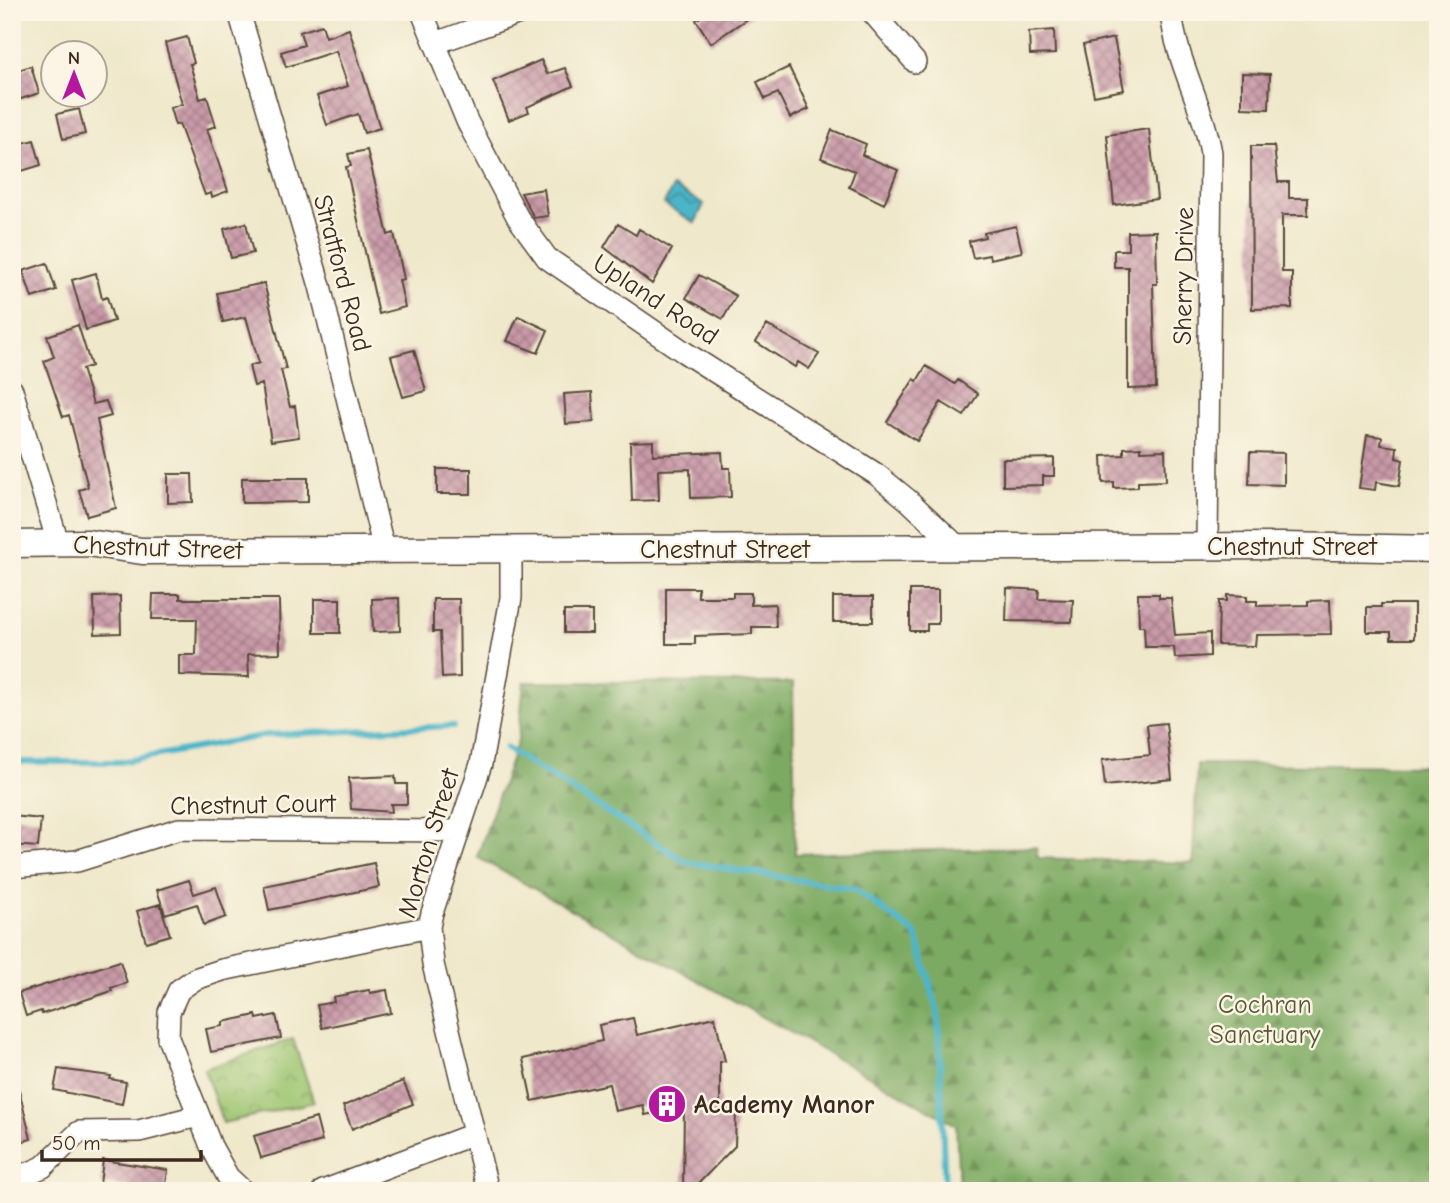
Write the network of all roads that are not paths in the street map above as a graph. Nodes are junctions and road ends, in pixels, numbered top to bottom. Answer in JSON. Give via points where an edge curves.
{"nodes":[{"id":1,"x":239,"y":12,"type":"edge"},
{"id":2,"x":422,"y":12,"type":"edge"},
{"id":3,"x":522,"y":12,"type":"edge"},
{"id":4,"x":872,"y":12,"type":"edge"},
{"id":5,"x":1171,"y":12,"type":"edge"},
{"id":6,"x":436,"y":43,"type":"junction"},
{"id":7,"x":915,"y":62,"type":"dead end"},
{"id":8,"x":12,"y":390,"type":"edge"},
{"id":9,"x":58,"y":543,"type":"junction"},
{"id":10,"x":12,"y":544,"type":"edge"},
{"id":11,"x":1207,"y":546,"type":"junction"},
{"id":12,"x":958,"y":547,"type":"junction"},
{"id":13,"x":1438,"y":549,"type":"edge"},
{"id":14,"x":384,"y":550,"type":"junction"},
{"id":15,"x":511,"y":550,"type":"junction"},
{"id":16,"x":458,"y":831,"type":"junction"},
{"id":17,"x":12,"y":867,"type":"edge"},
{"id":18,"x":429,"y":927,"type":"junction"},
{"id":19,"x":198,"y":1116,"type":"junction"},
{"id":20,"x":474,"y":1134,"type":"junction"},
{"id":21,"x":12,"y":1180,"type":"edge"},
{"id":22,"x":243,"y":1191,"type":"edge"},
{"id":23,"x":323,"y":1191,"type":"edge"},
{"id":24,"x":488,"y":1191,"type":"edge"}],
"edges":[{"from":1,"to":14,"type":"street","name":"Stratford Road","via":[[320,286]]},
{"from":2,"to":6,"type":"street","name":"Upland Road"},
{"from":3,"to":6,"type":"street"},
{"from":4,"to":7,"type":"street"},
{"from":5,"to":11,"type":"street","name":"Sherry Drive","via":[[1181,63],[1197,100],[1210,153]]},
{"from":6,"to":12,"type":"street","name":"Upland Road","via":[[485,155],[518,218],[547,258],[876,474]]},
{"from":8,"to":9,"type":"street"},
{"from":9,"to":10,"type":"street","name":"Chestnut Street"},
{"from":9,"to":14,"type":"street","name":"Chestnut Street","via":[[142,551]]},
{"from":11,"to":12,"type":"street","name":"Chestnut Street"},
{"from":11,"to":13,"type":"street","name":"Chestnut Street"},
{"from":12,"to":15,"type":"street","name":"Chestnut Street"},
{"from":14,"to":15,"type":"street","name":"Chestnut Street"},
{"from":15,"to":16,"type":"street","name":"Morton Street","via":[[511,598],[481,764]]},
{"from":16,"to":17,"type":"street","name":"Chestnut Court","via":[[178,829],[77,861]]},
{"from":16,"to":18,"type":"street","name":"Morton Street"},
{"from":18,"to":19,"type":"street","via":[[222,970],[186,984],[169,1012],[168,1038]]},
{"from":18,"to":20,"type":"street","name":"Morton Street","via":[[433,964]]},
{"from":19,"to":21,"type":"street","via":[[139,1131],[79,1132],[43,1167]]},
{"from":19,"to":22,"type":"street","via":[[223,1170]]},
{"from":20,"to":23,"type":"street"},
{"from":20,"to":24,"type":"street","name":"Morton Street"}]}
